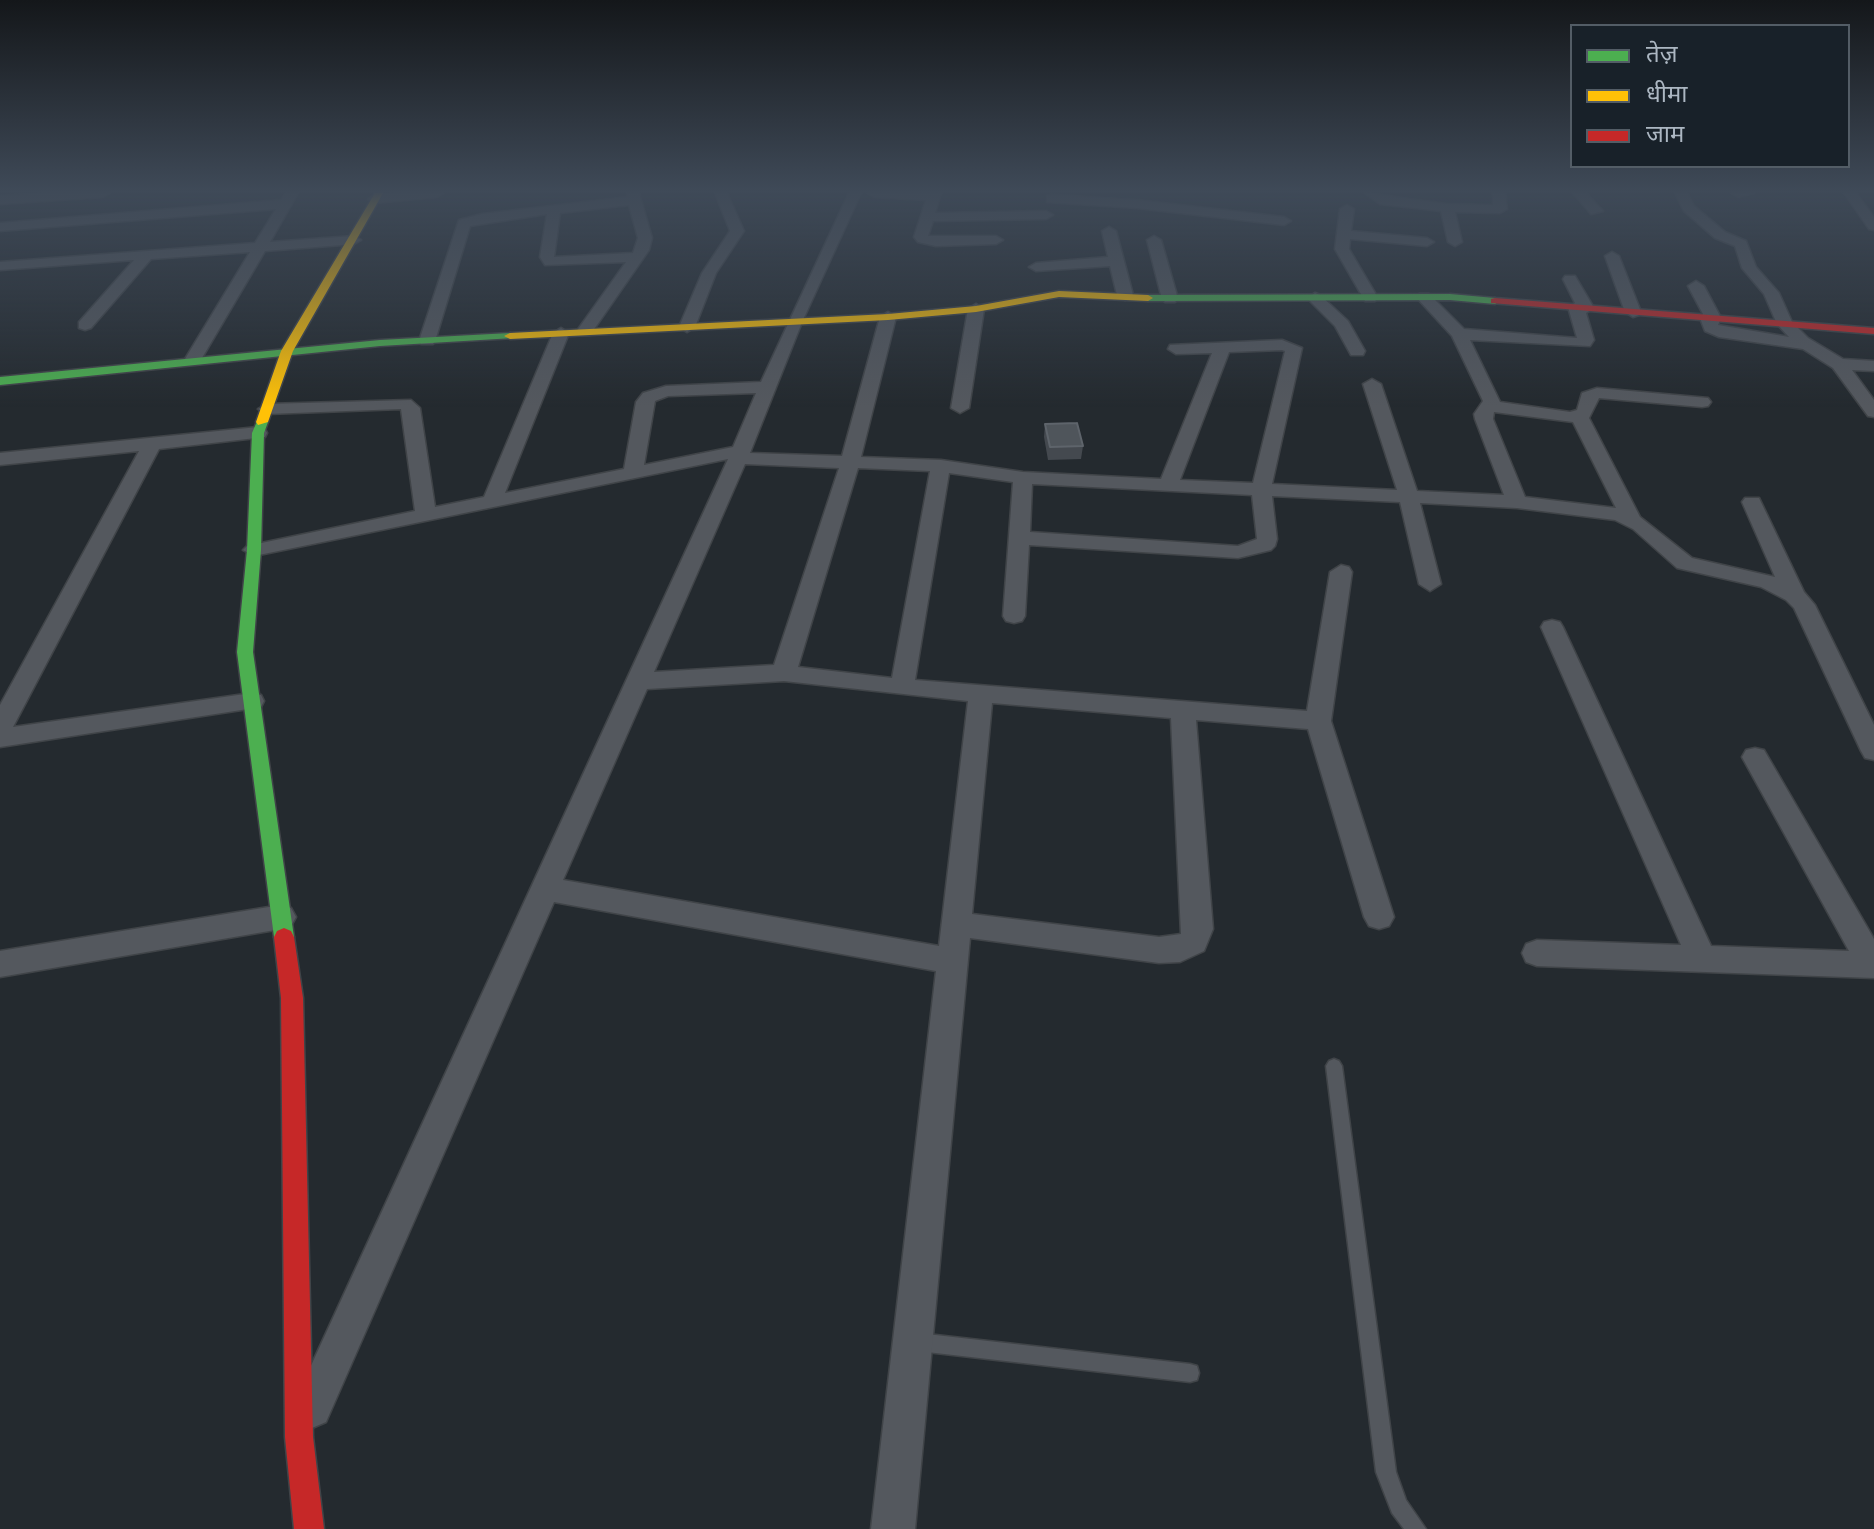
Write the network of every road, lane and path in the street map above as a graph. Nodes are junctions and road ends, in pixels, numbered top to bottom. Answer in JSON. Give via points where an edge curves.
{"nodes":[{"id":1,"x":20,"y":264,"type":"edge"},
{"id":2,"x":139,"y":264,"type":"edge"},
{"id":3,"x":249,"y":264,"type":"edge"},
{"id":4,"x":339,"y":264,"type":"edge"},
{"id":5,"x":451,"y":264,"type":"edge"},
{"id":6,"x":633,"y":264,"type":"edge"},
{"id":7,"x":715,"y":264,"type":"edge"},
{"id":8,"x":821,"y":264,"type":"edge"},
{"id":9,"x":1072,"y":264,"type":"edge"},
{"id":10,"x":1118,"y":264,"type":"edge"},
{"id":11,"x":1161,"y":264,"type":"edge"},
{"id":12,"x":1351,"y":264,"type":"edge"},
{"id":13,"x":1615,"y":264,"type":"edge"},
{"id":14,"x":1748,"y":264,"type":"edge"},
{"id":15,"x":0,"y":266,"type":"edge"},
{"id":16,"x":1036,"y":267,"type":"dead end"},
{"id":17,"x":1570,"y":279,"type":"dead end"},
{"id":18,"x":1696,"y":286,"type":"dead end"},
{"id":19,"x":1125,"y":295,"type":"junction"},
{"id":20,"x":1424,"y":297,"type":"junction"},
{"id":21,"x":1315,"y":298,"type":"junction"},
{"id":22,"x":1370,"y":298,"type":"junction"},
{"id":23,"x":1170,"y":299,"type":"junction"},
{"id":24,"x":1581,"y":308,"type":"junction"},
{"id":25,"x":976,"y":309,"type":"junction"},
{"id":26,"x":1633,"y":312,"type":"junction"},
{"id":27,"x":888,"y":317,"type":"junction"},
{"id":28,"x":1710,"y":318,"type":"junction"},
{"id":29,"x":794,"y":322,"type":"junction"},
{"id":30,"x":1785,"y":324,"type":"junction"},
{"id":31,"x":85,"y":325,"type":"dead end"},
{"id":32,"x":687,"y":327,"type":"junction"},
{"id":33,"x":1874,"y":331,"type":"edge"},
{"id":34,"x":584,"y":332,"type":"junction"},
{"id":35,"x":561,"y":333,"type":"junction"},
{"id":36,"x":1459,"y":334,"type":"junction"},
{"id":37,"x":427,"y":341,"type":"junction"},
{"id":38,"x":1805,"y":344,"type":"junction"},
{"id":39,"x":1222,"y":348,"type":"junction"},
{"id":40,"x":1176,"y":349,"type":"dead end"},
{"id":41,"x":287,"y":351,"type":"junction"},
{"id":42,"x":1357,"y":351,"type":"dead end"},
{"id":43,"x":193,"y":359,"type":"junction"},
{"id":44,"x":1839,"y":364,"type":"junction"},
{"id":45,"x":1874,"y":366,"type":"edge"},
{"id":46,"x":0,"y":381,"type":"edge"},
{"id":47,"x":1372,"y":384,"type":"dead end"},
{"id":48,"x":766,"y":387,"type":"junction"},
{"id":49,"x":1702,"y":402,"type":"dead end"},
{"id":50,"x":1492,"y":406,"type":"junction"},
{"id":51,"x":960,"y":408,"type":"dead end"},
{"id":52,"x":267,"y":409,"type":"junction"},
{"id":53,"x":1874,"y":412,"type":"edge"},
{"id":54,"x":1579,"y":416,"type":"junction"},
{"id":55,"x":258,"y":433,"type":"junction"},
{"id":56,"x":152,"y":444,"type":"junction"},
{"id":57,"x":740,"y":454,"type":"junction"},
{"id":58,"x":0,"y":459,"type":"edge"},
{"id":59,"x":850,"y":462,"type":"junction"},
{"id":60,"x":941,"y":466,"type":"junction"},
{"id":61,"x":633,"y":472,"type":"junction"},
{"id":62,"x":1023,"y":478,"type":"junction"},
{"id":63,"x":1168,"y":486,"type":"junction"},
{"id":64,"x":1261,"y":490,"type":"junction"},
{"id":65,"x":1409,"y":498,"type":"junction"},
{"id":66,"x":492,"y":501,"type":"junction"},
{"id":67,"x":1517,"y":502,"type":"junction"},
{"id":68,"x":1752,"y":502,"type":"dead end"},
{"id":69,"x":426,"y":514,"type":"junction"},
{"id":70,"x":1631,"y":519,"type":"junction"},
{"id":71,"x":1019,"y":538,"type":"junction"},
{"id":72,"x":254,"y":550,"type":"junction"},
{"id":73,"x":1341,"y":572,"type":"dead end"},
{"id":74,"x":1430,"y":584,"type":"dead end"},
{"id":75,"x":1794,"y":595,"type":"junction"},
{"id":76,"x":1014,"y":616,"type":"dead end"},
{"id":77,"x":1552,"y":627,"type":"dead end"},
{"id":78,"x":784,"y":673,"type":"junction"},
{"id":79,"x":639,"y":681,"type":"junction"},
{"id":80,"x":902,"y":687,"type":"junction"},
{"id":81,"x":981,"y":693,"type":"junction"},
{"id":82,"x":252,"y":701,"type":"junction"},
{"id":83,"x":1183,"y":710,"type":"junction"},
{"id":84,"x":1318,"y":721,"type":"junction"},
{"id":85,"x":0,"y":728,"type":"edge"},
{"id":86,"x":0,"y":738,"type":"edge"},
{"id":87,"x":1874,"y":751,"type":"edge"},
{"id":88,"x":1755,"y":757,"type":"dead end"},
{"id":89,"x":547,"y":889,"type":"junction"},
{"id":90,"x":281,"y":917,"type":"junction"},
{"id":91,"x":1379,"y":917,"type":"dead end"},
{"id":92,"x":956,"y":924,"type":"junction"},
{"id":93,"x":1537,"y":953,"type":"dead end"},
{"id":94,"x":1702,"y":959,"type":"junction"},
{"id":95,"x":951,"y":961,"type":"junction"},
{"id":96,"x":0,"y":964,"type":"edge"},
{"id":97,"x":1873,"y":965,"type":"edge"},
{"id":98,"x":1334,"y":1066,"type":"dead end"},
{"id":99,"x":911,"y":1341,"type":"junction"},
{"id":100,"x":1190,"y":1373,"type":"dead end"},
{"id":101,"x":299,"y":1437,"type":"junction"},
{"id":102,"x":309,"y":1529,"type":"edge"},
{"id":103,"x":893,"y":1529,"type":"edge"},
{"id":104,"x":1416,"y":1529,"type":"edge"}],
"edges":[{"from":1,"to":15,"type":"street"},
{"from":2,"to":31,"type":"street"},
{"from":3,"to":43,"type":"street"},
{"from":4,"to":41,"type":"street"},
{"from":5,"to":37,"type":"street"},
{"from":6,"to":34,"type":"street"},
{"from":7,"to":32,"type":"street"},
{"from":8,"to":29,"type":"street"},
{"from":9,"to":16,"type":"street"},
{"from":10,"to":19,"type":"street"},
{"from":11,"to":23,"type":"street"},
{"from":12,"to":22,"type":"street"},
{"from":13,"to":26,"type":"street"},
{"from":14,"to":30,"type":"street","via":[[1771,293]]},
{"from":17,"to":24,"type":"street"},
{"from":18,"to":28,"type":"street"},
{"from":19,"to":23,"type":"street"},
{"from":19,"to":25,"type":"street","via":[[1059,294]]},
{"from":20,"to":22,"type":"street"},
{"from":20,"to":24,"type":"street"},
{"from":20,"to":36,"type":"street"},
{"from":21,"to":22,"type":"street"},
{"from":21,"to":23,"type":"street"},
{"from":21,"to":42,"type":"street","via":[[1342,324]]},
{"from":24,"to":26,"type":"street"},
{"from":24,"to":36,"type":"street","via":[[1584,343]]},
{"from":25,"to":27,"type":"street"},
{"from":25,"to":51,"type":"street"},
{"from":26,"to":28,"type":"street"},
{"from":27,"to":29,"type":"street"},
{"from":27,"to":59,"type":"street"},
{"from":28,"to":30,"type":"street"},
{"from":28,"to":38,"type":"street","via":[[1711,328],[1719,332]]},
{"from":29,"to":32,"type":"street"},
{"from":29,"to":48,"type":"street"},
{"from":30,"to":33,"type":"street"},
{"from":30,"to":38,"type":"street"},
{"from":32,"to":34,"type":"street"},
{"from":34,"to":35,"type":"street"},
{"from":35,"to":37,"type":"street"},
{"from":35,"to":66,"type":"street"},
{"from":36,"to":50,"type":"street"},
{"from":37,"to":41,"type":"street"},
{"from":38,"to":44,"type":"street"},
{"from":39,"to":40,"type":"street"},
{"from":39,"to":63,"type":"street"},
{"from":39,"to":64,"type":"street","via":[[1294,348]]},
{"from":41,"to":43,"type":"street"},
{"from":41,"to":52,"type":"street"},
{"from":43,"to":46,"type":"street"},
{"from":44,"to":45,"type":"street"},
{"from":44,"to":53,"type":"street"},
{"from":47,"to":65,"type":"street"},
{"from":48,"to":57,"type":"street"},
{"from":48,"to":61,"type":"street","via":[[666,391],[649,397]]},
{"from":49,"to":54,"type":"street","via":[[1597,393],[1588,397],[1585,413]]},
{"from":50,"to":54,"type":"street"},
{"from":50,"to":67,"type":"street","via":[[1484,419]]},
{"from":52,"to":55,"type":"street"},
{"from":52,"to":69,"type":"street","via":[[405,404],[411,408]]},
{"from":54,"to":70,"type":"street"},
{"from":55,"to":56,"type":"street"},
{"from":55,"to":72,"type":"street"},
{"from":56,"to":58,"type":"street"},
{"from":56,"to":85,"type":"street"},
{"from":57,"to":59,"type":"street"},
{"from":57,"to":61,"type":"street"},
{"from":57,"to":79,"type":"street"},
{"from":59,"to":60,"type":"street"},
{"from":59,"to":78,"type":"street"},
{"from":60,"to":62,"type":"street"},
{"from":60,"to":80,"type":"street"},
{"from":61,"to":66,"type":"street"},
{"from":62,"to":63,"type":"street"},
{"from":62,"to":71,"type":"street"},
{"from":63,"to":64,"type":"street"},
{"from":64,"to":65,"type":"street"},
{"from":64,"to":71,"type":"street","via":[[1267,539],[1255,550]]},
{"from":65,"to":67,"type":"street"},
{"from":65,"to":74,"type":"street"},
{"from":66,"to":69,"type":"street"},
{"from":67,"to":70,"type":"street"},
{"from":68,"to":75,"type":"street"},
{"from":69,"to":72,"type":"street"},
{"from":70,"to":75,"type":"street","via":[[1685,563],[1768,582]]},
{"from":71,"to":76,"type":"street"},
{"from":72,"to":82,"type":"street","via":[[245,652]]},
{"from":73,"to":84,"type":"street"},
{"from":75,"to":87,"type":"street","via":[[1804,605]]},
{"from":77,"to":94,"type":"street"},
{"from":78,"to":79,"type":"street"},
{"from":78,"to":80,"type":"street"},
{"from":79,"to":89,"type":"street"},
{"from":80,"to":81,"type":"street"},
{"from":81,"to":83,"type":"street"},
{"from":81,"to":92,"type":"street"},
{"from":82,"to":86,"type":"street"},
{"from":82,"to":90,"type":"street"},
{"from":83,"to":84,"type":"street"},
{"from":83,"to":92,"type":"street","via":[[1198,929],[1193,942],[1159,950]]},
{"from":84,"to":91,"type":"street"},
{"from":88,"to":97,"type":"street"},
{"from":89,"to":95,"type":"street"},
{"from":89,"to":101,"type":"street"},
{"from":90,"to":96,"type":"street"},
{"from":90,"to":101,"type":"street","via":[[292,998]]},
{"from":92,"to":95,"type":"street"},
{"from":93,"to":94,"type":"street"},
{"from":94,"to":97,"type":"street"},
{"from":95,"to":99,"type":"street"},
{"from":98,"to":104,"type":"lane","via":[[1386,1472],[1399,1506]]},
{"from":99,"to":100,"type":"lane"},
{"from":99,"to":103,"type":"street"},
{"from":101,"to":102,"type":"street"}]}
